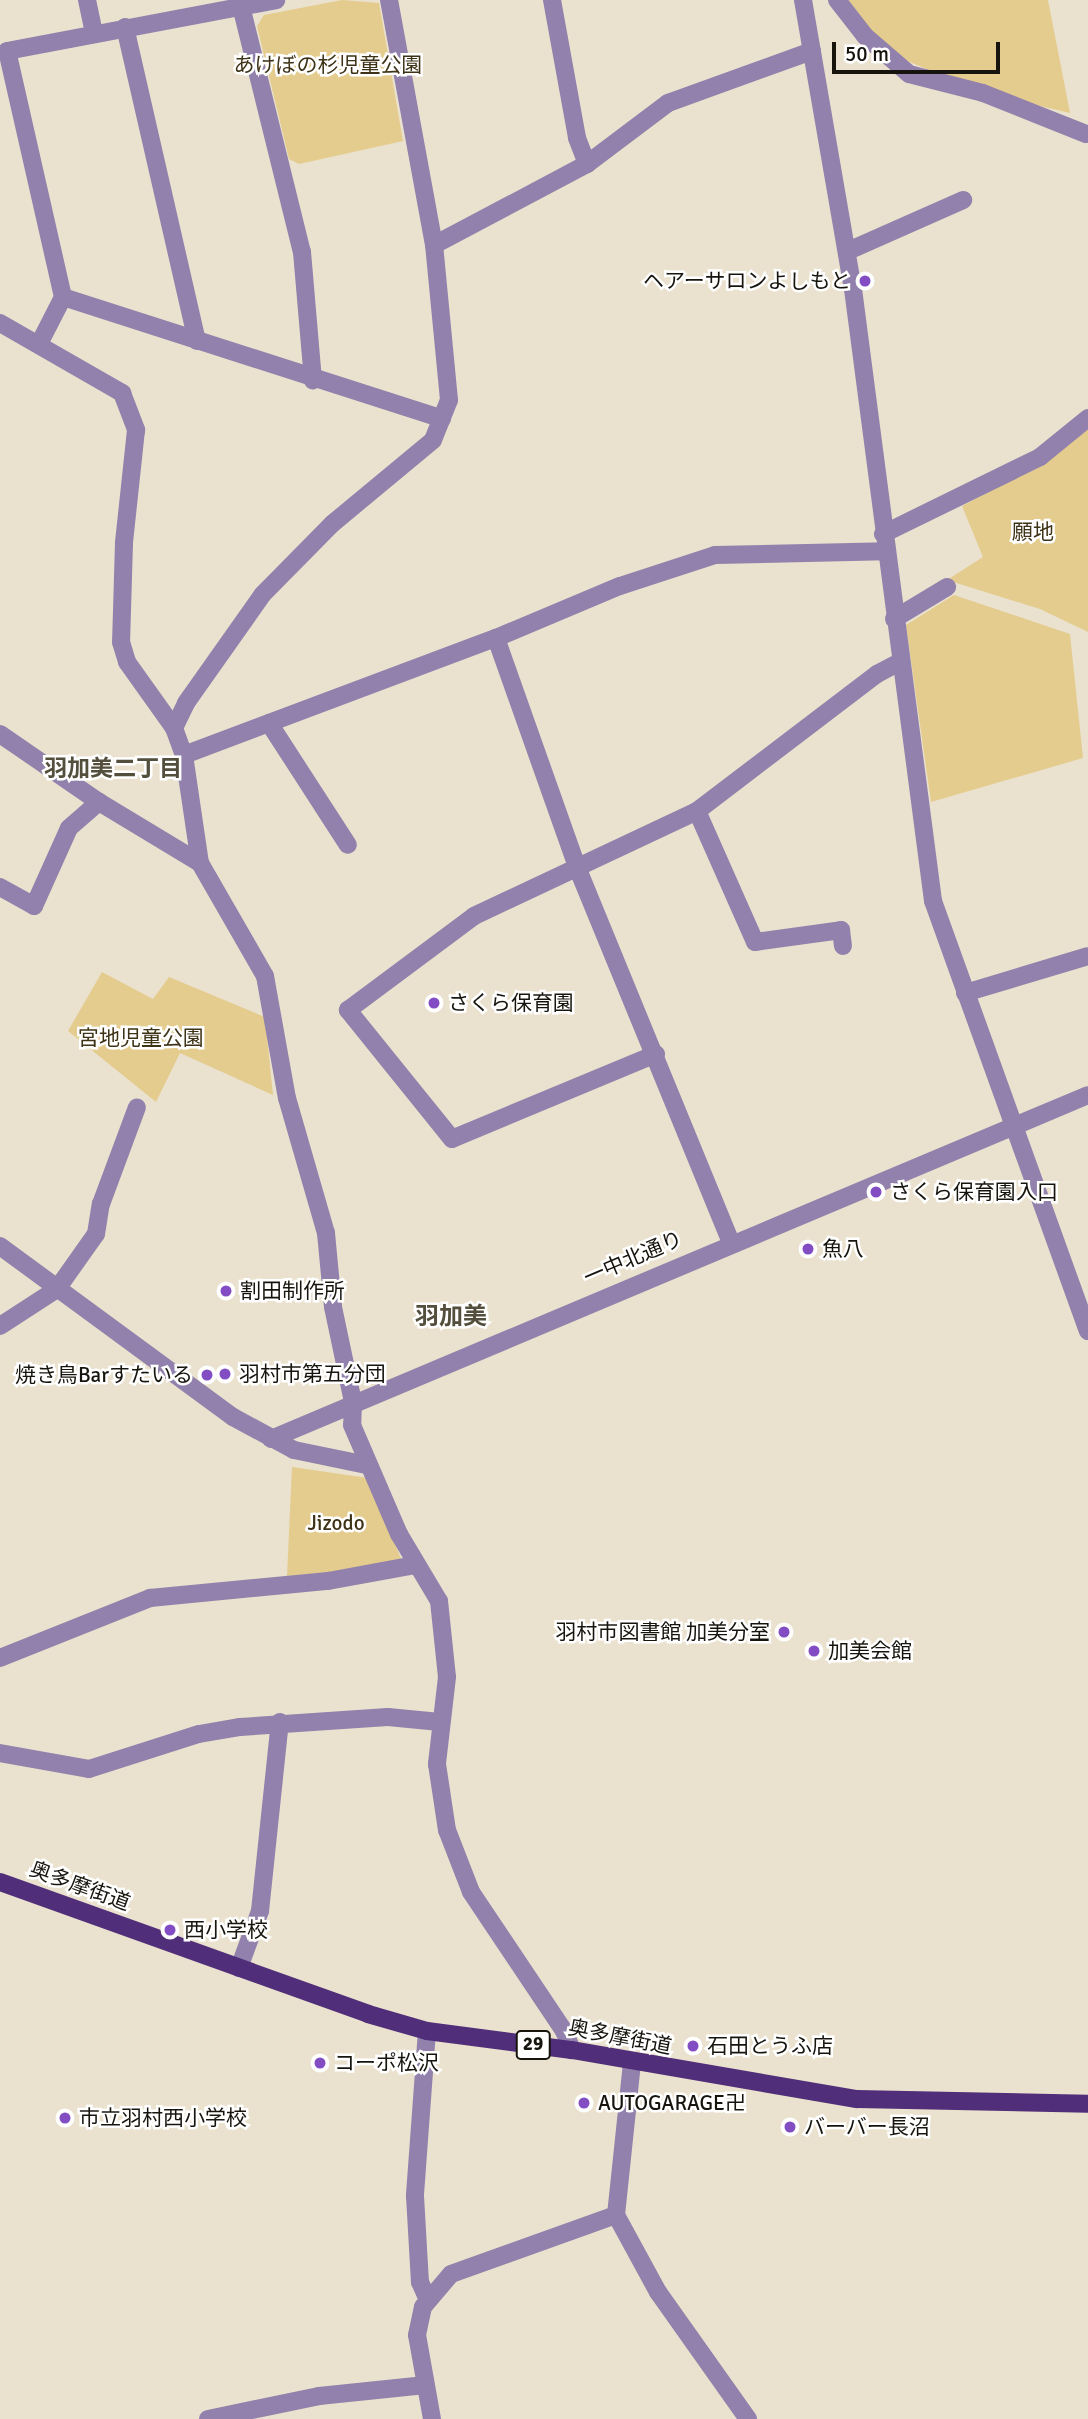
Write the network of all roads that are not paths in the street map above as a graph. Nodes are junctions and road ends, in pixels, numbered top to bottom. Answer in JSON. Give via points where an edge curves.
{"nodes":[{"id":1,"x":87,"y":0,"type":"edge"},
{"id":2,"x":276,"y":0,"type":"edge"},
{"id":3,"x":389,"y":0,"type":"edge"},
{"id":4,"x":552,"y":0,"type":"edge"},
{"id":5,"x":803,"y":0,"type":"edge"},
{"id":6,"x":837,"y":0,"type":"edge"},
{"id":7,"x":241,"y":6,"type":"junction"},
{"id":8,"x":125,"y":27,"type":"junction"},
{"id":9,"x":94,"y":32,"type":"junction"},
{"id":10,"x":813,"y":51,"type":"junction"},
{"id":11,"x":1086,"y":134,"type":"dead end"},
{"id":12,"x":587,"y":164,"type":"junction"},
{"id":13,"x":962,"y":200,"type":"dead end"},
{"id":14,"x":433,"y":245,"type":"junction"},
{"id":15,"x":848,"y":251,"type":"junction"},
{"id":16,"x":63,"y":297,"type":"junction"},
{"id":17,"x":0,"y":323,"type":"edge"},
{"id":18,"x":197,"y":341,"type":"junction"},
{"id":19,"x":39,"y":344,"type":"junction"},
{"id":20,"x":313,"y":380,"type":"junction"},
{"id":21,"x":1088,"y":418,"type":"edge"},
{"id":22,"x":442,"y":419,"type":"junction"},
{"id":23,"x":884,"y":542,"type":"junction"},
{"id":24,"x":947,"y":587,"type":"dead end"},
{"id":25,"x":894,"y":619,"type":"junction"},
{"id":26,"x":496,"y":638,"type":"junction"},
{"id":27,"x":901,"y":662,"type":"junction"},
{"id":28,"x":269,"y":723,"type":"junction"},
{"id":29,"x":174,"y":728,"type":"junction"},
{"id":30,"x":0,"y":734,"type":"edge"},
{"id":31,"x":184,"y":755,"type":"junction"},
{"id":32,"x":99,"y":802,"type":"junction"},
{"id":33,"x":697,"y":811,"type":"junction"},
{"id":34,"x":348,"y":845,"type":"dead end"},
{"id":35,"x":200,"y":863,"type":"junction"},
{"id":36,"x":577,"y":867,"type":"junction"},
{"id":37,"x":0,"y":887,"type":"edge"},
{"id":38,"x":843,"y":946,"type":"dead end"},
{"id":39,"x":1088,"y":956,"type":"edge"},
{"id":40,"x":965,"y":993,"type":"junction"},
{"id":41,"x":656,"y":1054,"type":"junction"},
{"id":42,"x":1088,"y":1095,"type":"edge"},
{"id":43,"x":136,"y":1107,"type":"dead end"},
{"id":44,"x":1014,"y":1124,"type":"junction"},
{"id":45,"x":731,"y":1242,"type":"junction"},
{"id":46,"x":0,"y":1246,"type":"edge"},
{"id":47,"x":57,"y":1289,"type":"junction"},
{"id":48,"x":0,"y":1326,"type":"edge"},
{"id":49,"x":1088,"y":1331,"type":"edge"},
{"id":50,"x":353,"y":1402,"type":"junction"},
{"id":51,"x":271,"y":1438,"type":"junction"},
{"id":52,"x":367,"y":1465,"type":"junction"},
{"id":53,"x":415,"y":1566,"type":"junction"},
{"id":54,"x":0,"y":1658,"type":"edge"},
{"id":55,"x":280,"y":1722,"type":"junction"},
{"id":56,"x":440,"y":1722,"type":"junction"},
{"id":57,"x":0,"y":1753,"type":"edge"},
{"id":58,"x":0,"y":1882,"type":"edge"},
{"id":59,"x":239,"y":1968,"type":"junction"},
{"id":60,"x":427,"y":2031,"type":"junction"},
{"id":61,"x":572,"y":2050,"type":"junction"},
{"id":62,"x":632,"y":2064,"type":"junction"},
{"id":63,"x":1088,"y":2104,"type":"edge"},
{"id":64,"x":616,"y":2215,"type":"junction"},
{"id":65,"x":428,"y":2300,"type":"junction"},
{"id":66,"x":425,"y":2385,"type":"junction"},
{"id":67,"x":208,"y":2419,"type":"edge"},
{"id":68,"x":432,"y":2419,"type":"edge"},
{"id":69,"x":748,"y":2419,"type":"edge"}],
"edges":[{"from":1,"to":9,"type":"street"},
{"from":2,"to":7,"type":"street"},
{"from":3,"to":14,"type":"street"},
{"from":4,"to":12,"type":"street","via":[[577,138]]},
{"from":5,"to":10,"type":"street"},
{"from":6,"to":11,"type":"street","via":[[865,36],[909,74],[983,93]]},
{"from":7,"to":8,"type":"street"},
{"from":7,"to":20,"type":"street","via":[[302,252]]},
{"from":8,"to":9,"type":"street"},
{"from":8,"to":18,"type":"street"},
{"from":9,"to":16,"type":"street","via":[[11,47],[5,57]]},
{"from":10,"to":12,"type":"street","via":[[668,103]]},
{"from":10,"to":15,"type":"street"},
{"from":12,"to":14,"type":"street"},
{"from":13,"to":15,"type":"street"},
{"from":14,"to":22,"type":"street","via":[[449,400]]},
{"from":15,"to":23,"type":"street"},
{"from":16,"to":18,"type":"street"},
{"from":16,"to":19,"type":"street"},
{"from":17,"to":19,"type":"street"},
{"from":18,"to":20,"type":"street"},
{"from":19,"to":29,"type":"street","via":[[122,394],[135,430],[124,543],[121,642],[127,663]]},
{"from":20,"to":22,"type":"street"},
{"from":21,"to":23,"type":"street","via":[[1040,457]]},
{"from":22,"to":29,"type":"street","via":[[433,440],[332,524],[263,594],[186,703]]},
{"from":23,"to":25,"type":"street"},
{"from":23,"to":26,"type":"street","via":[[715,555],[620,586]]},
{"from":24,"to":25,"type":"street"},
{"from":25,"to":27,"type":"street"},
{"from":26,"to":28,"type":"street"},
{"from":26,"to":36,"type":"street"},
{"from":27,"to":33,"type":"street","via":[[877,674]]},
{"from":27,"to":40,"type":"street","via":[[933,901]]},
{"from":28,"to":31,"type":"street"},
{"from":28,"to":34,"type":"street"},
{"from":29,"to":31,"type":"street"},
{"from":30,"to":32,"type":"street"},
{"from":31,"to":35,"type":"street"},
{"from":32,"to":35,"type":"street"},
{"from":32,"to":37,"type":"street","via":[[69,828],[33,906]]},
{"from":33,"to":36,"type":"street"},
{"from":33,"to":38,"type":"street","via":[[755,942],[841,930]]},
{"from":35,"to":50,"type":"street","via":[[265,976],[287,1098],[326,1233],[333,1307]]},
{"from":36,"to":41,"type":"street"},
{"from":36,"to":41,"type":"street","via":[[474,916],[348,1010],[452,1139]]},
{"from":39,"to":40,"type":"street"},
{"from":40,"to":44,"type":"street"},
{"from":41,"to":45,"type":"street"},
{"from":42,"to":44,"type":"street","name":"一中北通り"},
{"from":43,"to":47,"type":"street","via":[[101,1204],[96,1234]]},
{"from":44,"to":45,"type":"street","name":"一中北通り"},
{"from":44,"to":49,"type":"street"},
{"from":45,"to":50,"type":"street","name":"一中北通り"},
{"from":46,"to":47,"type":"street"},
{"from":47,"to":48,"type":"street"},
{"from":47,"to":51,"type":"street","via":[[233,1417]]},
{"from":50,"to":51,"type":"street","name":"一中北通り"},
{"from":50,"to":52,"type":"street","via":[[352,1425]]},
{"from":51,"to":52,"type":"street","via":[[294,1450]]},
{"from":52,"to":53,"type":"street"},
{"from":53,"to":54,"type":"street","via":[[328,1581],[150,1598]]},
{"from":53,"to":56,"type":"street","via":[[442,1613],[447,1689]]},
{"from":55,"to":56,"type":"street","via":[[388,1717]]},
{"from":55,"to":57,"type":"street","via":[[199,1734],[89,1769]]},
{"from":55,"to":59,"type":"street","via":[[260,1911]]},
{"from":56,"to":61,"type":"street","via":[[439,1788],[453,1849],[487,1919],[564,2031]]},
{"from":58,"to":59,"type":"main road","name":"奥多摩街道","number":"29"},
{"from":59,"to":60,"type":"main road","name":"奥多摩街道","number":"29"},
{"from":60,"to":61,"type":"main road","name":"奥多摩街道","number":"29"},
{"from":60,"to":65,"type":"street","via":[[415,2196],[420,2282]]},
{"from":61,"to":62,"type":"main road","name":"奥多摩街道","number":"29"},
{"from":62,"to":63,"type":"main road","name":"奥多摩街道","number":"29","via":[[857,2099]]},
{"from":62,"to":64,"type":"street"},
{"from":64,"to":65,"type":"street","via":[[452,2274]]},
{"from":64,"to":69,"type":"street","via":[[658,2292]]},
{"from":65,"to":66,"type":"street","via":[[417,2335]]},
{"from":66,"to":67,"type":"street","via":[[319,2396]]},
{"from":66,"to":68,"type":"street"}]}
